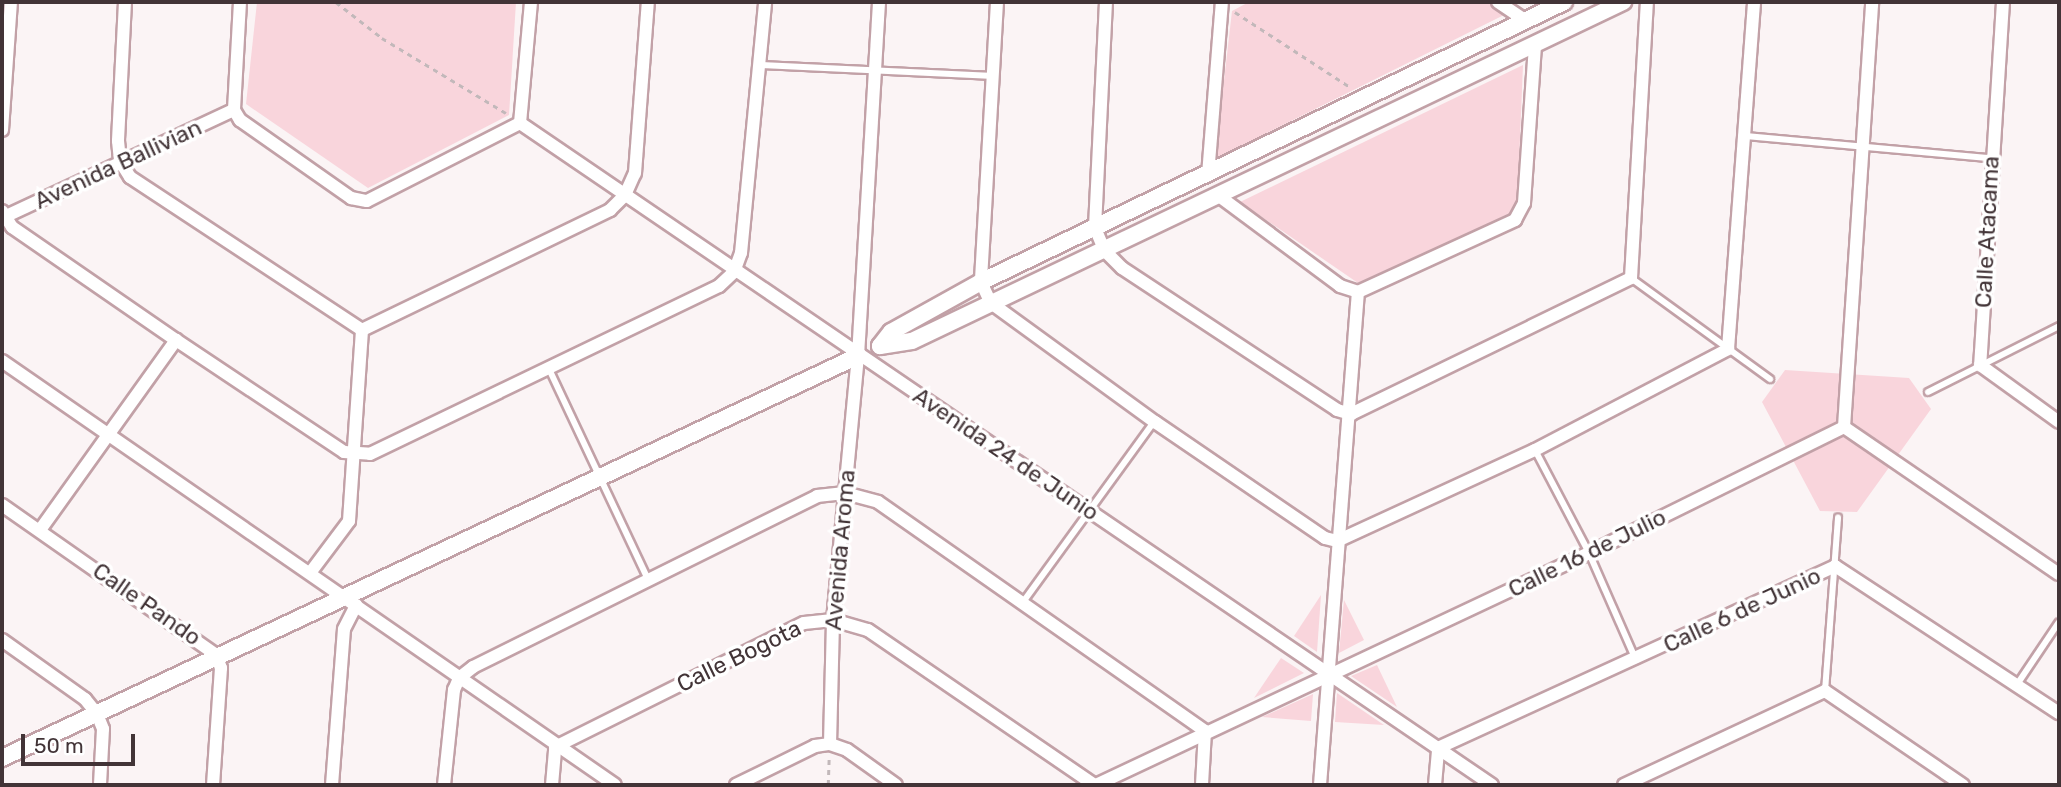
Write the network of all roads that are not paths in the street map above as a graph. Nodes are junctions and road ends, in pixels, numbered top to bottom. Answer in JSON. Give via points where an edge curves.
{"nodes":[{"id":1,"x":11,"y":2,"type":"edge"},
{"id":2,"x":125,"y":2,"type":"edge"},
{"id":3,"x":240,"y":2,"type":"edge"},
{"id":4,"x":531,"y":2,"type":"edge"},
{"id":5,"x":648,"y":2,"type":"edge"},
{"id":6,"x":765,"y":2,"type":"edge"},
{"id":7,"x":879,"y":2,"type":"edge"},
{"id":8,"x":997,"y":2,"type":"edge"},
{"id":9,"x":1106,"y":2,"type":"edge"},
{"id":10,"x":1498,"y":2,"type":"edge"},
{"id":11,"x":1564,"y":2,"type":"edge"},
{"id":12,"x":1623,"y":2,"type":"edge"},
{"id":13,"x":1647,"y":2,"type":"edge"},
{"id":14,"x":1754,"y":2,"type":"edge"},
{"id":15,"x":1872,"y":2,"type":"edge"},
{"id":16,"x":2003,"y":2,"type":"edge"},
{"id":17,"x":1223,"y":4,"type":"edge"},
{"id":18,"x":1526,"y":20,"type":"junction"},
{"id":19,"x":1535,"y":44,"type":"junction"},
{"id":20,"x":759,"y":65,"type":"junction"},
{"id":21,"x":875,"y":71,"type":"junction"},
{"id":22,"x":991,"y":76,"type":"junction"},
{"id":23,"x":234,"y":110,"type":"junction"},
{"id":24,"x":520,"y":123,"type":"junction"},
{"id":25,"x":2,"y":130,"type":"edge"},
{"id":26,"x":1746,"y":136,"type":"junction"},
{"id":27,"x":1860,"y":146,"type":"junction"},
{"id":28,"x":1990,"y":158,"type":"junction"},
{"id":29,"x":120,"y":161,"type":"junction"},
{"id":30,"x":1208,"y":175,"type":"junction"},
{"id":31,"x":625,"y":195,"type":"junction"},
{"id":32,"x":1219,"y":196,"type":"junction"},
{"id":33,"x":3,"y":215,"type":"edge"},
{"id":34,"x":1095,"y":228,"type":"junction"},
{"id":35,"x":1105,"y":251,"type":"junction"},
{"id":36,"x":734,"y":272,"type":"junction"},
{"id":37,"x":1631,"y":278,"type":"junction"},
{"id":38,"x":981,"y":282,"type":"junction"},
{"id":39,"x":1358,"y":292,"type":"junction"},
{"id":40,"x":991,"y":303,"type":"junction"},
{"id":41,"x":2059,"y":326,"type":"edge"},
{"id":42,"x":362,"y":330,"type":"junction"},
{"id":43,"x":176,"y":340,"type":"junction"},
{"id":44,"x":880,"y":346,"type":"junction"},
{"id":45,"x":1728,"y":349,"type":"junction"},
{"id":46,"x":858,"y":356,"type":"junction"},
{"id":47,"x":2,"y":361,"type":"edge"},
{"id":48,"x":1980,"y":365,"type":"junction"},
{"id":49,"x":549,"y":369,"type":"junction"},
{"id":50,"x":1770,"y":379,"type":"dead end"},
{"id":51,"x":1928,"y":392,"type":"dead end"},
{"id":52,"x":1351,"y":414,"type":"junction"},
{"id":53,"x":1155,"y":422,"type":"junction"},
{"id":54,"x":2059,"y":422,"type":"edge"},
{"id":55,"x":1844,"y":427,"type":"junction"},
{"id":56,"x":110,"y":432,"type":"junction"},
{"id":57,"x":1535,"y":450,"type":"junction"},
{"id":58,"x":355,"y":455,"type":"junction"},
{"id":59,"x":600,"y":478,"type":"junction"},
{"id":60,"x":845,"y":493,"type":"junction"},
{"id":61,"x":2,"y":505,"type":"edge"},
{"id":62,"x":1090,"y":509,"type":"junction"},
{"id":63,"x":1838,"y":517,"type":"dead end"},
{"id":64,"x":40,"y":530,"type":"junction"},
{"id":65,"x":1337,"y":541,"type":"junction"},
{"id":66,"x":1589,"y":554,"type":"junction"},
{"id":67,"x":1835,"y":566,"type":"junction"},
{"id":68,"x":310,"y":573,"type":"junction"},
{"id":69,"x":2059,"y":574,"type":"edge"},
{"id":70,"x":648,"y":579,"type":"junction"},
{"id":71,"x":351,"y":602,"type":"junction"},
{"id":72,"x":1023,"y":602,"type":"junction"},
{"id":73,"x":832,"y":620,"type":"junction"},
{"id":74,"x":2059,"y":621,"type":"edge"},
{"id":75,"x":2,"y":640,"type":"edge"},
{"id":76,"x":216,"y":655,"type":"junction"},
{"id":77,"x":1636,"y":660,"type":"junction"},
{"id":78,"x":1329,"y":675,"type":"junction"},
{"id":79,"x":458,"y":678,"type":"junction"},
{"id":80,"x":2018,"y":683,"type":"junction"},
{"id":81,"x":1825,"y":691,"type":"junction"},
{"id":82,"x":2059,"y":713,"type":"edge"},
{"id":83,"x":97,"y":714,"type":"junction"},
{"id":84,"x":1205,"y":731,"type":"junction"},
{"id":85,"x":830,"y":744,"type":"junction"},
{"id":86,"x":555,"y":747,"type":"junction"},
{"id":87,"x":1438,"y":748,"type":"junction"},
{"id":88,"x":2,"y":758,"type":"edge"},
{"id":89,"x":100,"y":785,"type":"edge"},
{"id":90,"x":213,"y":785,"type":"edge"},
{"id":91,"x":332,"y":785,"type":"edge"},
{"id":92,"x":444,"y":785,"type":"edge"},
{"id":93,"x":552,"y":785,"type":"edge"},
{"id":94,"x":615,"y":785,"type":"edge"},
{"id":95,"x":736,"y":785,"type":"edge"},
{"id":96,"x":896,"y":785,"type":"edge"},
{"id":97,"x":1095,"y":785,"type":"edge"},
{"id":98,"x":1202,"y":785,"type":"edge"},
{"id":99,"x":1320,"y":785,"type":"edge"},
{"id":100,"x":1435,"y":785,"type":"edge"},
{"id":101,"x":1492,"y":785,"type":"edge"},
{"id":102,"x":1624,"y":785,"type":"edge"},
{"id":103,"x":1963,"y":785,"type":"edge"}],
"edges":[{"from":1,"to":25,"type":"street"},
{"from":2,"to":29,"type":"street"},
{"from":3,"to":23,"type":"street"},
{"from":4,"to":24,"type":"street"},
{"from":5,"to":31,"type":"street","via":[[635,173]]},
{"from":6,"to":20,"type":"street"},
{"from":7,"to":21,"type":"street","name":"Avenida Aroma"},
{"from":8,"to":22,"type":"street"},
{"from":9,"to":34,"type":"street"},
{"from":10,"to":18,"type":"street"},
{"from":11,"to":18,"type":"street"},
{"from":12,"to":19,"type":"street"},
{"from":13,"to":37,"type":"street"},
{"from":14,"to":26,"type":"street"},
{"from":15,"to":27,"type":"street"},
{"from":16,"to":28,"type":"street","name":"Calle Atacama"},
{"from":17,"to":30,"type":"street"},
{"from":18,"to":30,"type":"street"},
{"from":19,"to":32,"type":"street"},
{"from":19,"to":39,"type":"street","via":[[1522,213]]},
{"from":20,"to":21,"type":"lane"},
{"from":20,"to":36,"type":"street","via":[[741,253]]},
{"from":21,"to":22,"type":"lane"},
{"from":21,"to":46,"type":"street","name":"Avenida Aroma"},
{"from":22,"to":38,"type":"street"},
{"from":23,"to":24,"type":"street","via":[[240,120],[351,198],[367,201]]},
{"from":23,"to":29,"type":"street","name":"Avenida Ballivian"},
{"from":24,"to":31,"type":"street","name":"Avenida 24 de Junio"},
{"from":26,"to":27,"type":"lane"},
{"from":26,"to":45,"type":"street"},
{"from":27,"to":28,"type":"lane"},
{"from":27,"to":55,"type":"street"},
{"from":28,"to":48,"type":"street","name":"Calle Atacama"},
{"from":29,"to":33,"type":"street","name":"Avenida Ballivian"},
{"from":29,"to":42,"type":"street","via":[[130,177]]},
{"from":30,"to":34,"type":"street"},
{"from":31,"to":36,"type":"street","name":"Avenida 24 de Junio"},
{"from":31,"to":42,"type":"street","via":[[610,210]]},
{"from":32,"to":35,"type":"street"},
{"from":32,"to":39,"type":"street","via":[[1340,286]]},
{"from":33,"to":43,"type":"street","via":[[12,227]]},
{"from":34,"to":35,"type":"street"},
{"from":34,"to":38,"type":"street"},
{"from":35,"to":40,"type":"street"},
{"from":35,"to":52,"type":"street","via":[[1122,268],[1337,410]]},
{"from":36,"to":46,"type":"street","name":"Avenida 24 de Junio"},
{"from":36,"to":49,"type":"street","via":[[719,286]]},
{"from":37,"to":45,"type":"lane"},
{"from":37,"to":52,"type":"street"},
{"from":38,"to":40,"type":"street"},
{"from":38,"to":44,"type":"street","via":[[898,327]]},
{"from":39,"to":52,"type":"street"},
{"from":40,"to":44,"type":"street","via":[[912,341]]},
{"from":40,"to":53,"type":"street"},
{"from":41,"to":48,"type":"lane"},
{"from":42,"to":58,"type":"street"},
{"from":43,"to":56,"type":"street"},
{"from":43,"to":58,"type":"street"},
{"from":44,"to":46,"type":"street"},
{"from":45,"to":50,"type":"lane"},
{"from":45,"to":57,"type":"street"},
{"from":46,"to":59,"type":"street"},
{"from":46,"to":60,"type":"street","name":"Avenida Aroma"},
{"from":46,"to":62,"type":"street","name":"Avenida 24 de Junio"},
{"from":47,"to":56,"type":"street"},
{"from":48,"to":51,"type":"lane"},
{"from":48,"to":54,"type":"street"},
{"from":49,"to":58,"type":"street","via":[[370,454]]},
{"from":49,"to":59,"type":"lane"},
{"from":52,"to":65,"type":"street"},
{"from":53,"to":62,"type":"lane"},
{"from":53,"to":65,"type":"street","via":[[1325,538]]},
{"from":55,"to":66,"type":"street","name":"Calle 16 de Julio"},
{"from":55,"to":69,"type":"street"},
{"from":56,"to":64,"type":"street"},
{"from":56,"to":68,"type":"street"},
{"from":57,"to":65,"type":"street"},
{"from":57,"to":66,"type":"lane"},
{"from":58,"to":68,"type":"street","via":[[349,521]]},
{"from":59,"to":70,"type":"lane"},
{"from":59,"to":71,"type":"street"},
{"from":60,"to":70,"type":"street","via":[[817,496]]},
{"from":60,"to":72,"type":"street","via":[[878,502]]},
{"from":60,"to":73,"type":"street","name":"Avenida Aroma"},
{"from":61,"to":64,"type":"street","name":"Calle Pando"},
{"from":62,"to":72,"type":"lane"},
{"from":62,"to":78,"type":"street","name":"Avenida 24 de Junio"},
{"from":63,"to":67,"type":"lane"},
{"from":64,"to":76,"type":"street","name":"Calle Pando"},
{"from":65,"to":78,"type":"street"},
{"from":66,"to":77,"type":"lane"},
{"from":66,"to":78,"type":"street","name":"Calle 16 de Julio"},
{"from":67,"to":77,"type":"street","name":"Calle 6 de Junio"},
{"from":67,"to":80,"type":"street","name":"Calle 6 de Junio"},
{"from":67,"to":81,"type":"lane"},
{"from":68,"to":71,"type":"street"},
{"from":70,"to":79,"type":"street"},
{"from":71,"to":76,"type":"street"},
{"from":71,"to":79,"type":"street"},
{"from":71,"to":91,"type":"street","via":[[344,629]]},
{"from":72,"to":84,"type":"street"},
{"from":73,"to":85,"type":"street","name":"Avenida Aroma"},
{"from":73,"to":86,"type":"street","name":"Calle Bogota","via":[[804,623]]},
{"from":73,"to":97,"type":"street","name":"Calle Bogota","via":[[868,630]]},
{"from":74,"to":80,"type":"lane"},
{"from":75,"to":83,"type":"street","via":[[85,699]]},
{"from":76,"to":83,"type":"street"},
{"from":76,"to":90,"type":"street","name":"Calle Pando","via":[[220,668]]},
{"from":77,"to":87,"type":"street","name":"Calle 6 de Junio"},
{"from":78,"to":84,"type":"street","name":"Calle 16 de Julio"},
{"from":78,"to":87,"type":"street","name":"Avenida 24 de Junio"},
{"from":78,"to":99,"type":"street"},
{"from":79,"to":86,"type":"street"},
{"from":79,"to":92,"type":"street"},
{"from":80,"to":82,"type":"street","name":"Calle 6 de Junio"},
{"from":81,"to":102,"type":"street"},
{"from":81,"to":103,"type":"street"},
{"from":83,"to":88,"type":"street"},
{"from":83,"to":89,"type":"street","via":[[103,729]]},
{"from":84,"to":97,"type":"street","name":"Calle 16 de Julio"},
{"from":84,"to":98,"type":"street"},
{"from":85,"to":95,"type":"street","via":[[815,746]]},
{"from":85,"to":96,"type":"street","via":[[847,750]]},
{"from":86,"to":93,"type":"street"},
{"from":86,"to":94,"type":"street"},
{"from":87,"to":100,"type":"street"},
{"from":87,"to":101,"type":"street","name":"Avenida 24 de Junio"}]}
